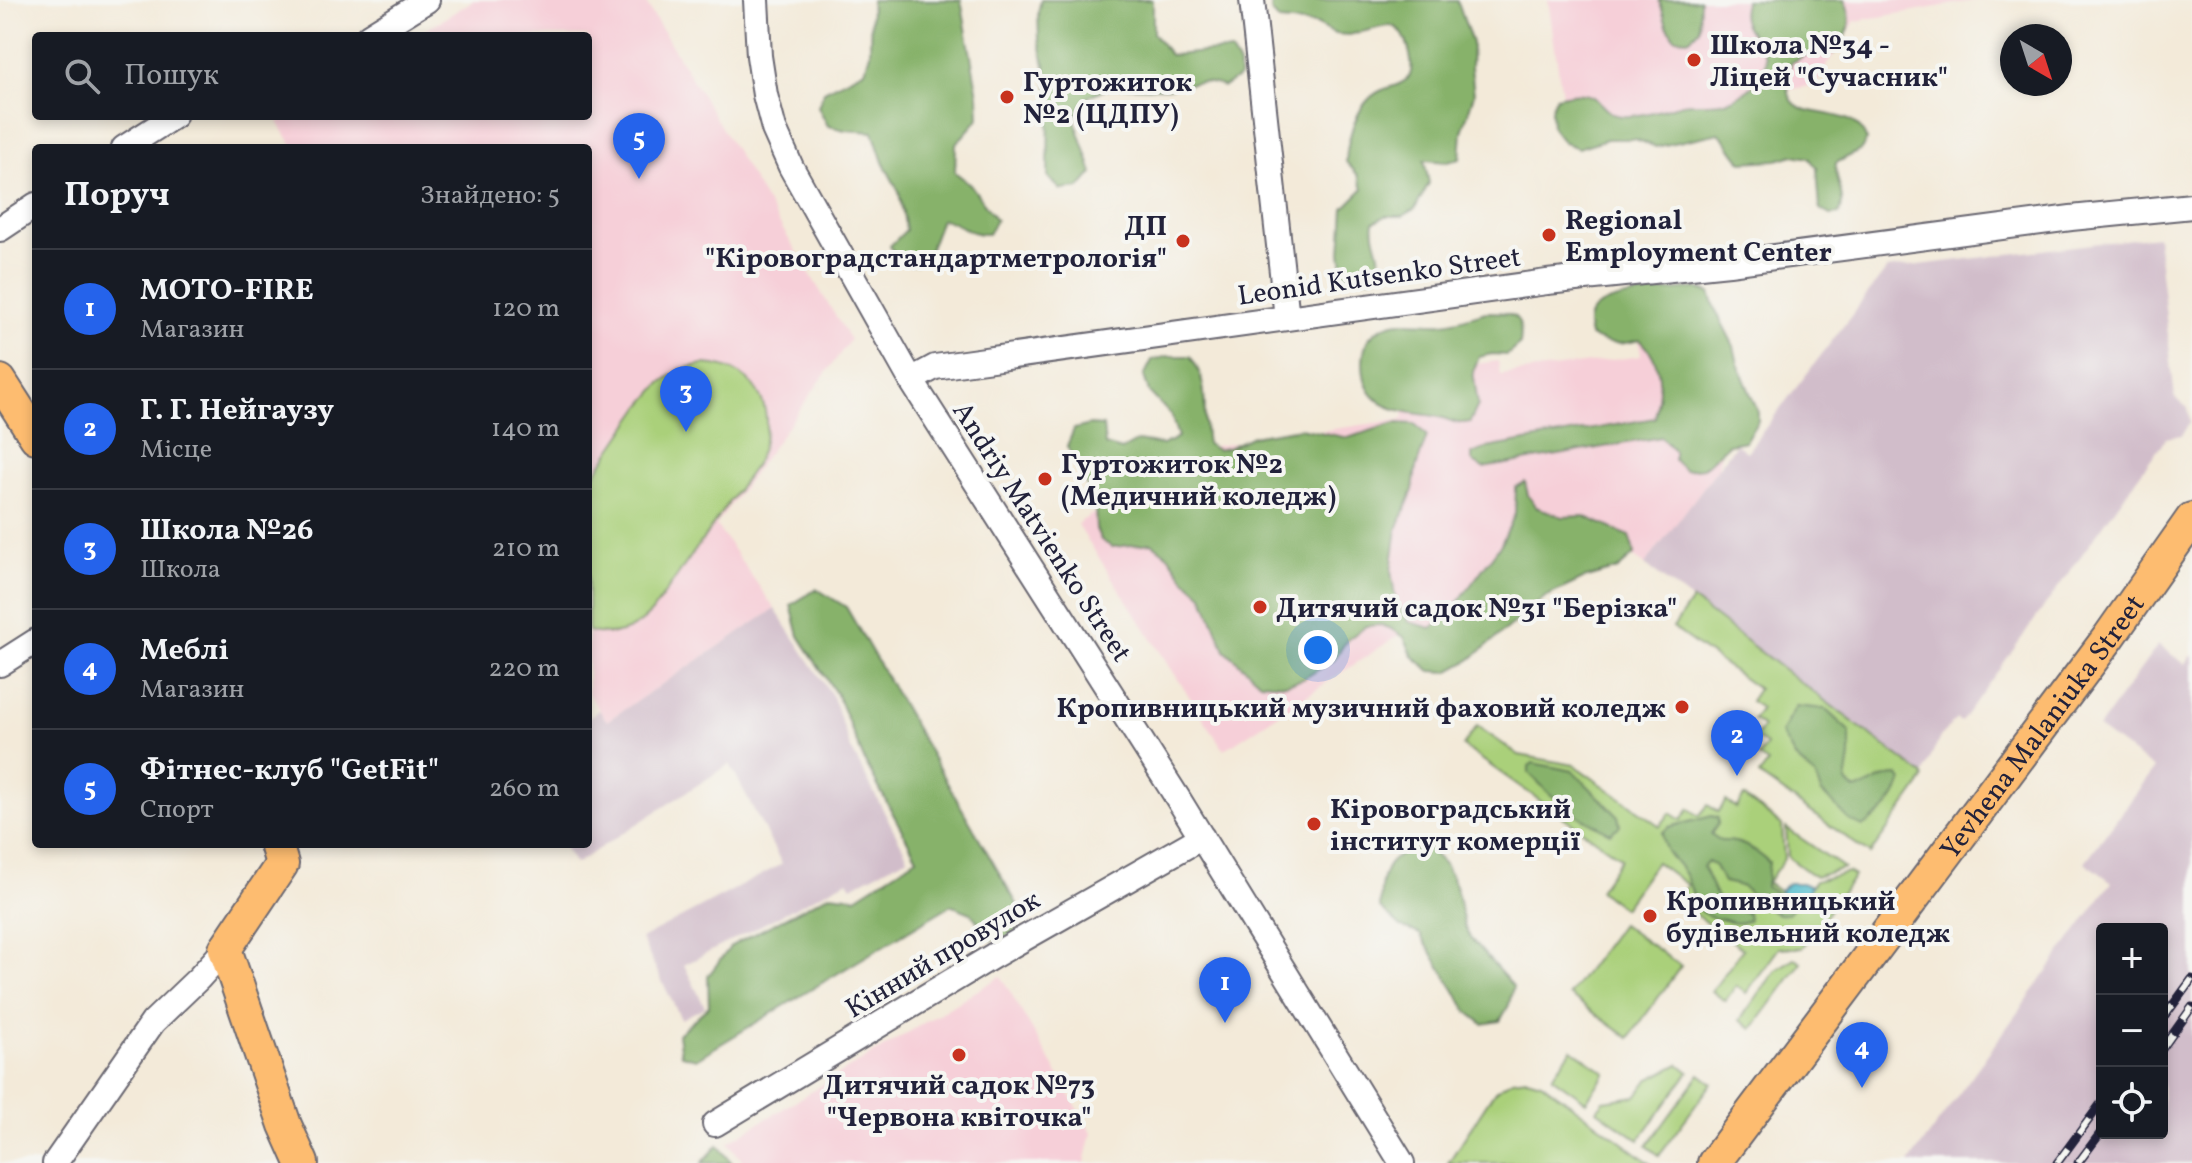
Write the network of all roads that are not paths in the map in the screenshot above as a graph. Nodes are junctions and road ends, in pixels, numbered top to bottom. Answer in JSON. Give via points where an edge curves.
{"nodes":[{"id":1,"x":427,"y":0,"type":"edge"},
{"id":2,"x":756,"y":0,"type":"edge"},
{"id":3,"x":1252,"y":0,"type":"edge"},
{"id":4,"x":375,"y":32,"type":"edge"},
{"id":5,"x":168,"y":120,"type":"edge"},
{"id":6,"x":130,"y":144,"type":"edge"},
{"id":7,"x":2192,"y":206,"type":"edge"},
{"id":8,"x":32,"y":208,"type":"edge"},
{"id":9,"x":0,"y":229,"type":"edge"},
{"id":10,"x":1287,"y":318,"type":"junction"},
{"id":11,"x":911,"y":380,"type":"junction"},
{"id":12,"x":0,"y":381,"type":"edge"},
{"id":13,"x":32,"y":431,"type":"edge"},
{"id":14,"x":2192,"y":519,"type":"edge"},
{"id":15,"x":32,"y":644,"type":"edge"},
{"id":16,"x":0,"y":664,"type":"edge"},
{"id":17,"x":1202,"y":837,"type":"junction"},
{"id":18,"x":277,"y":848,"type":"edge"},
{"id":19,"x":225,"y":949,"type":"junction"},
{"id":20,"x":715,"y":1124,"type":"dead end"},
{"id":21,"x":1397,"y":1159,"type":"edge"},
{"id":22,"x":55,"y":1163,"type":"edge"},
{"id":23,"x":302,"y":1163,"type":"edge"},
{"id":24,"x":1714,"y":1163,"type":"edge"}],
"edges":[{"from":1,"to":4,"type":"street"},
{"from":2,"to":11,"type":"street","name":"Andriy Matvienko Street","via":[[759,56],[774,129]]},
{"from":3,"to":10,"type":"street"},
{"from":5,"to":6,"type":"street"},
{"from":7,"to":10,"type":"street","name":"Leonid Kutsenko Street"},
{"from":8,"to":9,"type":"street"},
{"from":10,"to":11,"type":"street","name":"Leonid Kutsenko Street","via":[[935,367]]},
{"from":11,"to":17,"type":"street","name":"Andriy Matvienko Street"},
{"from":12,"to":13,"type":"main road"},
{"from":14,"to":24,"type":"main road","name":"Yevhena Malaniuka Street"},
{"from":15,"to":16,"type":"street"},
{"from":17,"to":20,"type":"street","name":"Кінний провулок"},
{"from":17,"to":21,"type":"street","name":"Andriy Matvienko Street"},
{"from":18,"to":19,"type":"main road","via":[[282,864]]},
{"from":19,"to":22,"type":"street","via":[[153,1022]]},
{"from":19,"to":23,"type":"main road"}]}
